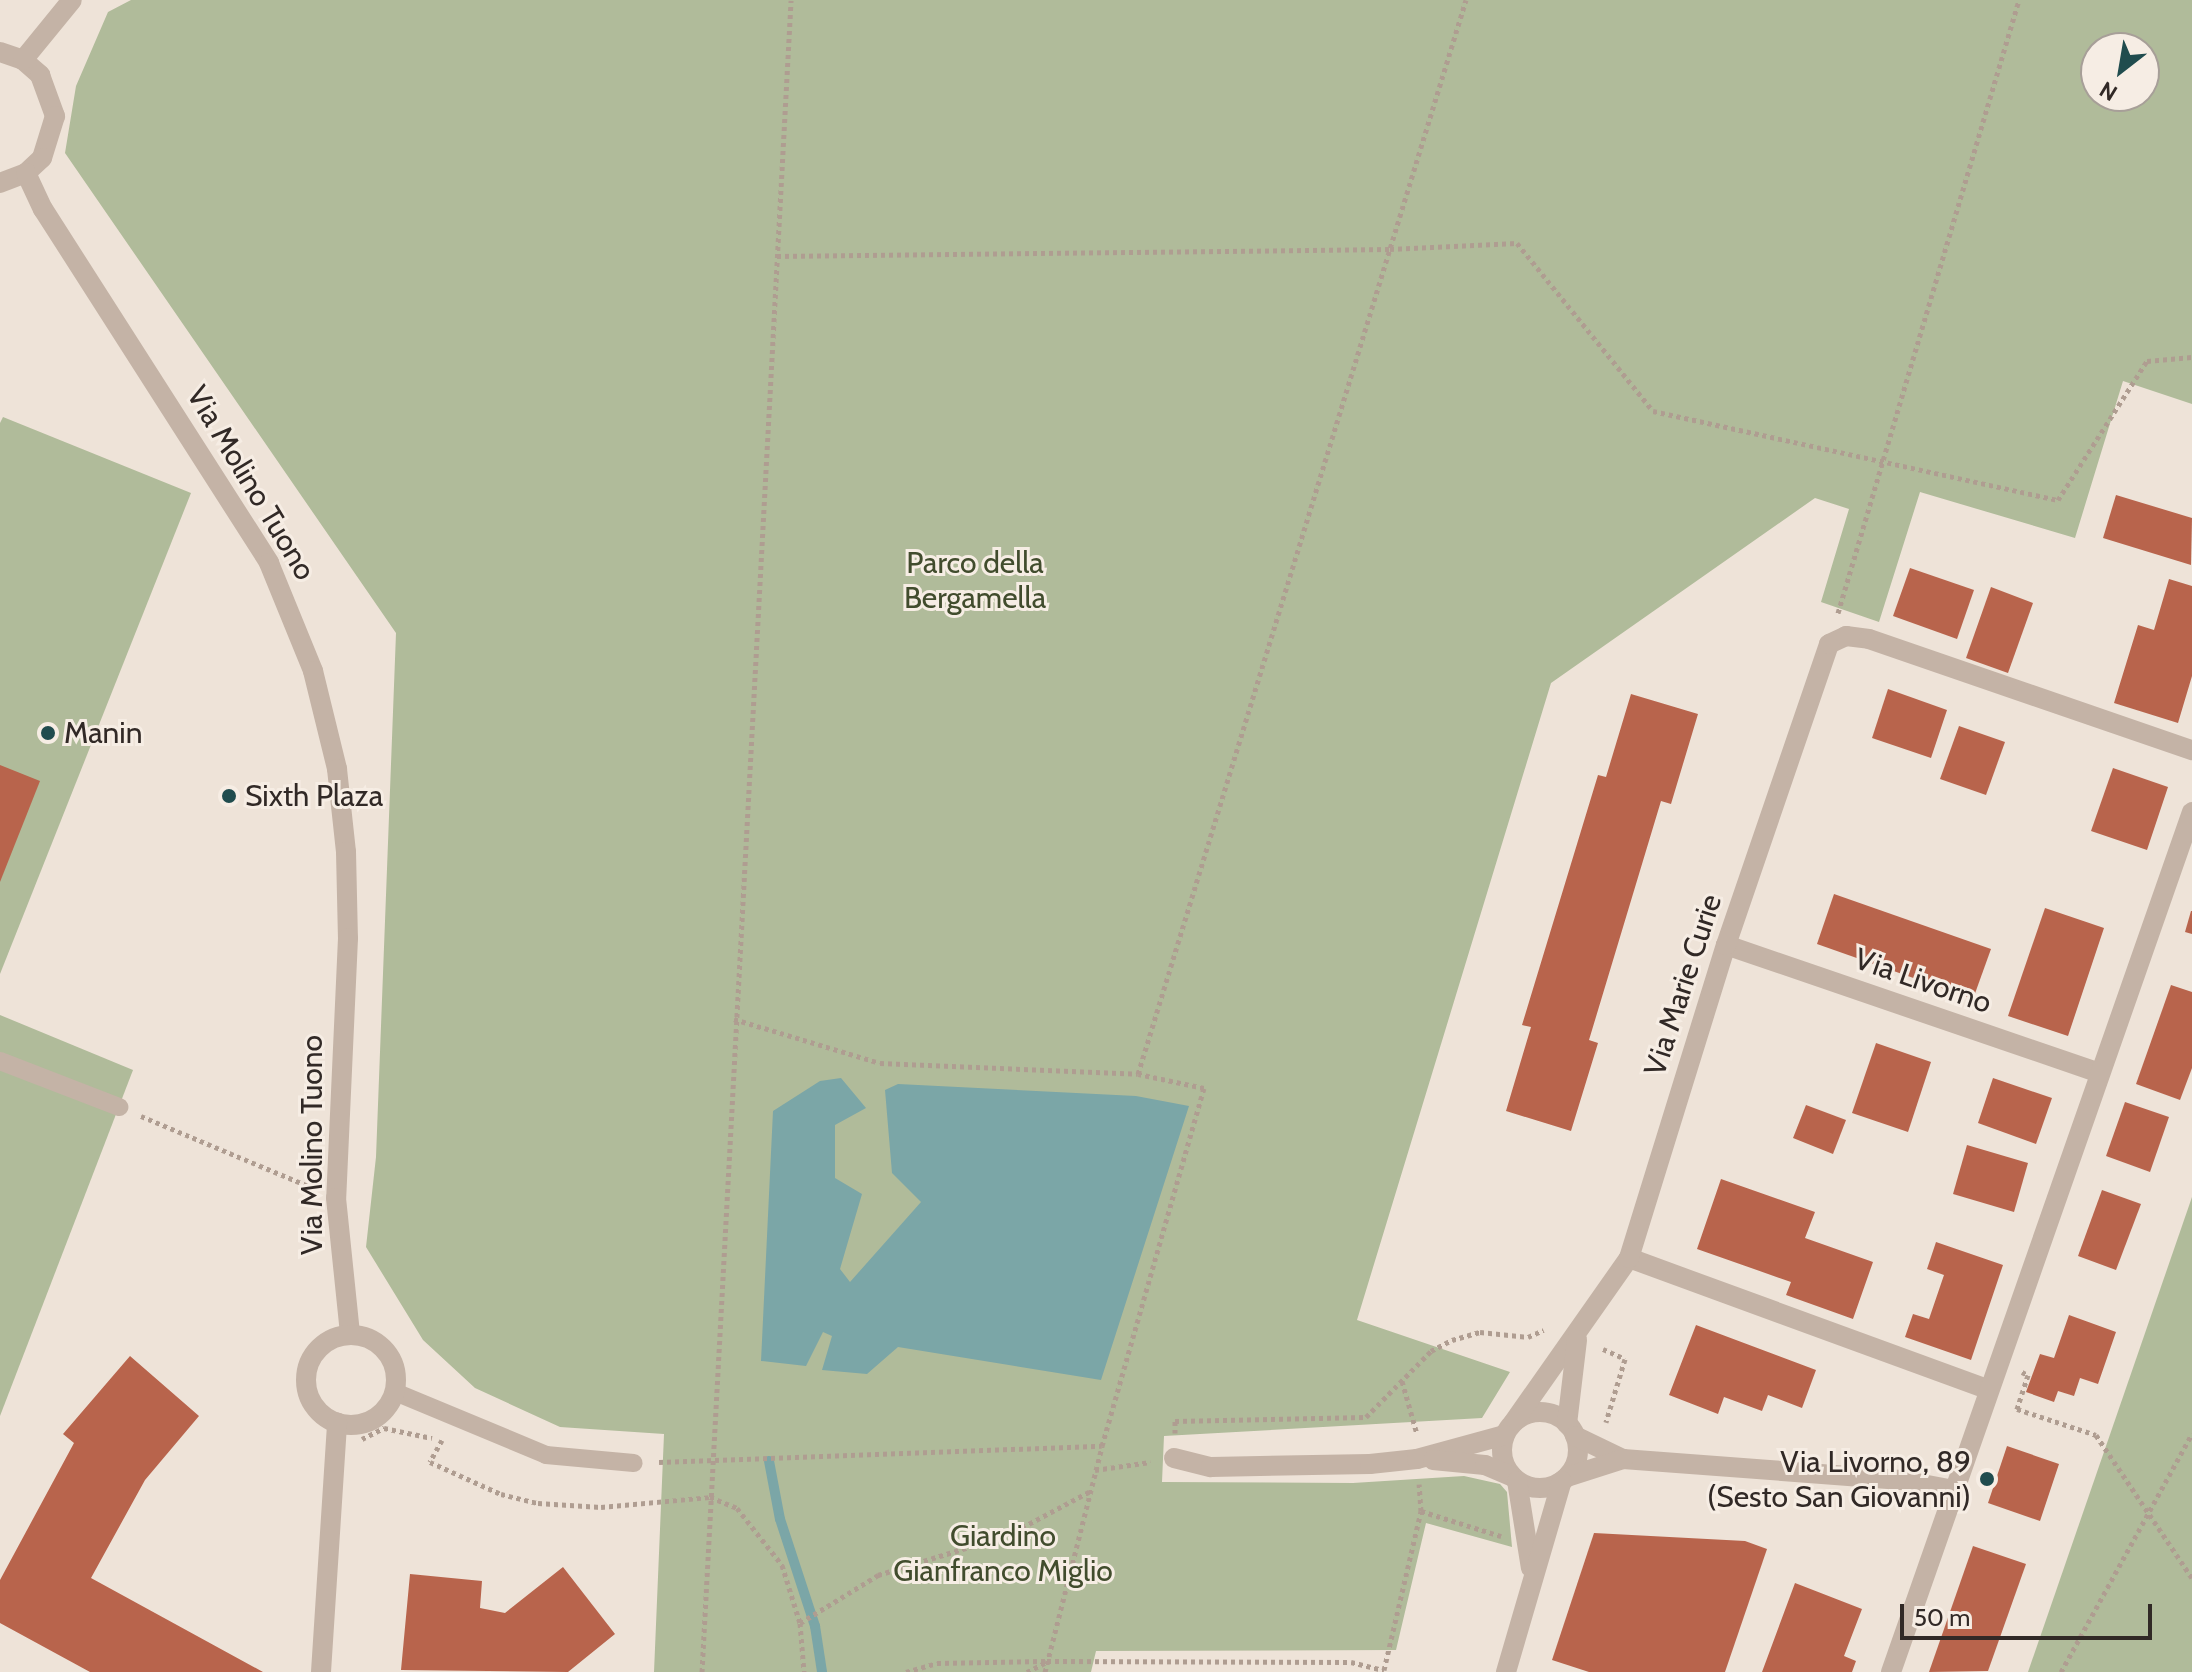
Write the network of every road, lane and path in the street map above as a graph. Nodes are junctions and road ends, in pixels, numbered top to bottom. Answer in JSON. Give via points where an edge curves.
{"nodes":[{"id":1,"x":72,"y":0,"type":"edge"},
{"id":2,"x":791,"y":0,"type":"edge"},
{"id":3,"x":1466,"y":0,"type":"edge"},
{"id":4,"x":2019,"y":0,"type":"edge"},
{"id":5,"x":0,"y":52,"type":"edge"},
{"id":6,"x":23,"y":60,"type":"junction"},
{"id":7,"x":26,"y":173,"type":"junction"},
{"id":8,"x":0,"y":183,"type":"edge"},
{"id":9,"x":1390,"y":249,"type":"junction"},
{"id":10,"x":777,"y":256,"type":"junction"},
{"id":11,"x":2192,"y":357,"type":"edge"},
{"id":12,"x":1883,"y":462,"type":"junction"},
{"id":13,"x":1829,"y":644,"type":"junction"},
{"id":14,"x":2192,"y":750,"type":"edge"},
{"id":15,"x":2192,"y":812,"type":"edge"},
{"id":16,"x":1726,"y":945,"type":"junction"},
{"id":17,"x":734,"y":1019,"type":"junction"},
{"id":18,"x":0,"y":1061,"type":"edge"},
{"id":19,"x":2100,"y":1073,"type":"junction"},
{"id":20,"x":1138,"y":1074,"type":"junction"},
{"id":21,"x":119,"y":1107,"type":"joint"},
{"id":22,"x":336,"y":1198,"type":"junction"},
{"id":23,"x":1629,"y":1258,"type":"junction"},
{"id":24,"x":350,"y":1334,"type":"junction"},
{"id":25,"x":1577,"y":1336,"type":"junction"},
{"id":26,"x":1999,"y":1363,"type":"junction"},
{"id":27,"x":1402,"y":1381,"type":"junction"},
{"id":28,"x":1989,"y":1390,"type":"junction"},
{"id":29,"x":395,"y":1392,"type":"junction"},
{"id":30,"x":337,"y":1423,"type":"junction"},
{"id":31,"x":1509,"y":1429,"type":"junction"},
{"id":32,"x":1571,"y":1430,"type":"junction"},
{"id":33,"x":2192,"y":1434,"type":"edge"},
{"id":34,"x":1102,"y":1446,"type":"junction"},
{"id":35,"x":352,"y":1451,"type":"dead end"},
{"id":36,"x":1174,"y":1458,"type":"junction"},
{"id":37,"x":1417,"y":1459,"type":"junction"},
{"id":38,"x":1623,"y":1459,"type":"junction"},
{"id":39,"x":715,"y":1460,"type":"junction"},
{"id":40,"x":634,"y":1463,"type":"joint"},
{"id":41,"x":1095,"y":1470,"type":"junction"},
{"id":42,"x":1515,"y":1479,"type":"junction"},
{"id":43,"x":1564,"y":1479,"type":"junction"},
{"id":44,"x":1954,"y":1490,"type":"junction"},
{"id":45,"x":1090,"y":1492,"type":"junction"},
{"id":46,"x":710,"y":1497,"type":"junction"},
{"id":47,"x":1421,"y":1511,"type":"junction"},
{"id":48,"x":2148,"y":1511,"type":"junction"},
{"id":49,"x":1510,"y":1539,"type":"dead end"},
{"id":50,"x":2192,"y":1578,"type":"edge"},
{"id":51,"x":1532,"y":1580,"type":"junction"},
{"id":52,"x":800,"y":1623,"type":"junction"},
{"id":53,"x":1047,"y":1661,"type":"junction"},
{"id":54,"x":1384,"y":1670,"type":"junction"},
{"id":55,"x":321,"y":1672,"type":"edge"},
{"id":56,"x":702,"y":1672,"type":"edge"},
{"id":57,"x":804,"y":1672,"type":"edge"},
{"id":58,"x":906,"y":1672,"type":"edge"},
{"id":59,"x":1027,"y":1672,"type":"edge"},
{"id":60,"x":1045,"y":1672,"type":"edge"},
{"id":61,"x":1391,"y":1672,"type":"edge"},
{"id":62,"x":1506,"y":1672,"type":"edge"},
{"id":63,"x":1891,"y":1672,"type":"edge"},
{"id":64,"x":2061,"y":1672,"type":"edge"}],
"edges":[{"from":1,"to":6,"type":"street"},
{"from":2,"to":10,"type":"path"},
{"from":3,"to":9,"type":"path"},
{"from":4,"to":12,"type":"path"},
{"from":5,"to":6,"type":"street"},
{"from":6,"to":7,"type":"street","via":[[40,75],[55,116],[42,158]]},
{"from":7,"to":8,"type":"street"},
{"from":7,"to":22,"type":"street","name":"Via Molino Tuono","via":[[43,209],[269,563],[313,671],[337,769],[346,852],[348,938]]},
{"from":9,"to":10,"type":"path"},
{"from":9,"to":12,"type":"path","via":[[1517,243],[1653,411]]},
{"from":9,"to":20,"type":"path"},
{"from":10,"to":17,"type":"path"},
{"from":11,"to":12,"type":"path","via":[[2147,361],[2058,500]]},
{"from":12,"to":13,"type":"path"},
{"from":13,"to":14,"type":"street","via":[[1846,636],[1869,639]]},
{"from":13,"to":16,"type":"street","name":"Via Marie Curie"},
{"from":15,"to":19,"type":"street"},
{"from":16,"to":19,"type":"street","name":"Via Livorno"},
{"from":16,"to":23,"type":"street","name":"Via Marie Curie"},
{"from":17,"to":20,"type":"path","via":[[880,1063]]},
{"from":17,"to":39,"type":"path"},
{"from":18,"to":21,"type":"lane"},
{"from":19,"to":26,"type":"street"},
{"from":20,"to":34,"type":"path","via":[[1204,1088]]},
{"from":21,"to":22,"type":"path"},
{"from":22,"to":24,"type":"street","name":"Via Molino Tuono"},
{"from":23,"to":25,"type":"street","name":"Via Marie Curie"},
{"from":23,"to":28,"type":"street"},
{"from":24,"to":29,"type":"street","via":[[376,1342],[387,1352]]},
{"from":24,"to":30,"type":"street","via":[[314,1353],[306,1380],[315,1406]]},
{"from":25,"to":27,"type":"path","via":[[1556,1325],[1528,1337],[1466,1336],[1431,1351]]},
{"from":25,"to":31,"type":"street","name":"Via Marie Curie"},
{"from":25,"to":32,"type":"street","name":"Via Marie Curie"},
{"from":25,"to":38,"type":"path","via":[[1625,1359],[1605,1427],[1628,1428]]},
{"from":26,"to":28,"type":"street"},
{"from":26,"to":48,"type":"path","via":[[2028,1375],[2017,1409],[2096,1435]]},
{"from":27,"to":36,"type":"path","via":[[1366,1417],[1175,1421]]},
{"from":27,"to":37,"type":"path","via":[[1419,1441]]},
{"from":28,"to":44,"type":"street"},
{"from":29,"to":30,"type":"street","via":[[389,1405],[366,1422]]},
{"from":29,"to":40,"type":"lane","via":[[534,1452]]},
{"from":30,"to":55,"type":"street"},
{"from":31,"to":32,"type":"street","via":[[1546,1412]]},
{"from":31,"to":37,"type":"street"},
{"from":31,"to":42,"type":"street","via":[[1503,1457]]},
{"from":32,"to":38,"type":"street"},
{"from":32,"to":43,"type":"street","via":[[1577,1457]]},
{"from":33,"to":48,"type":"path"},
{"from":34,"to":39,"type":"path"},
{"from":34,"to":41,"type":"path"},
{"from":35,"to":46,"type":"path","via":[[359,1440],[384,1428],[443,1440],[430,1462],[501,1494],[538,1503],[601,1507]]},
{"from":36,"to":37,"type":"street","via":[[1211,1467]]},
{"from":36,"to":41,"type":"path"},
{"from":37,"to":42,"type":"street","via":[[1485,1465]]},
{"from":37,"to":47,"type":"path"},
{"from":38,"to":43,"type":"street"},
{"from":38,"to":44,"type":"street","via":[[1901,1480]]},
{"from":39,"to":40,"type":"path"},
{"from":39,"to":46,"type":"path"},
{"from":41,"to":45,"type":"path"},
{"from":42,"to":43,"type":"street","via":[[1539,1488]]},
{"from":42,"to":51,"type":"street"},
{"from":43,"to":51,"type":"street"},
{"from":44,"to":63,"type":"street"},
{"from":45,"to":52,"type":"path","via":[[1008,1535],[878,1575]]},
{"from":45,"to":53,"type":"path"},
{"from":46,"to":52,"type":"path","via":[[737,1508],[762,1534],[782,1565]]},
{"from":46,"to":56,"type":"path"},
{"from":47,"to":49,"type":"path"},
{"from":47,"to":54,"type":"path"},
{"from":48,"to":50,"type":"path"},
{"from":48,"to":64,"type":"path"},
{"from":51,"to":62,"type":"street"},
{"from":52,"to":57,"type":"path"},
{"from":53,"to":54,"type":"path","via":[[1351,1662]]},
{"from":53,"to":58,"type":"path","via":[[937,1663]]},
{"from":53,"to":59,"type":"path"},
{"from":53,"to":60,"type":"path"},
{"from":54,"to":61,"type":"path"}]}
